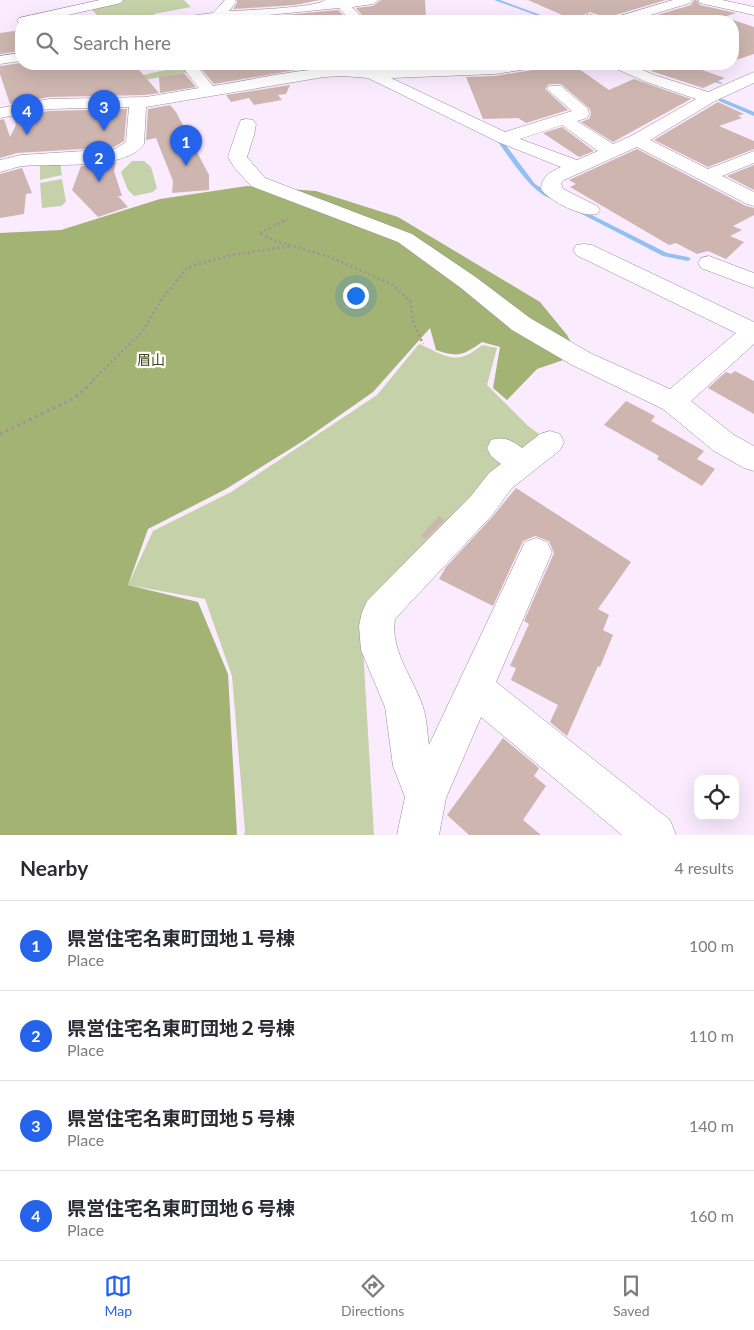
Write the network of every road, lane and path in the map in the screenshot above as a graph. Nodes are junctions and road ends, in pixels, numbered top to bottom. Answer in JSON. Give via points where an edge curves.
{"nodes":[{"id":1,"x":116,"y":0,"type":"edge"},
{"id":2,"x":233,"y":0,"type":"edge"},
{"id":3,"x":312,"y":0,"type":"edge"},
{"id":4,"x":373,"y":0,"type":"edge"},
{"id":5,"x":686,"y":0,"type":"edge"},
{"id":6,"x":704,"y":0,"type":"edge"},
{"id":7,"x":342,"y":4,"type":"junction"},
{"id":8,"x":754,"y":11,"type":"edge"},
{"id":9,"x":50,"y":15,"type":"edge"},
{"id":10,"x":218,"y":15,"type":"edge"},
{"id":11,"x":230,"y":15,"type":"edge"},
{"id":12,"x":352,"y":15,"type":"edge"},
{"id":13,"x":637,"y":15,"type":"edge"},
{"id":14,"x":7,"y":21,"type":"dead end"},
{"id":15,"x":15,"y":21,"type":"edge"},
{"id":16,"x":15,"y":46,"type":"edge"},
{"id":17,"x":0,"y":47,"type":"edge"},
{"id":18,"x":15,"y":58,"type":"edge"},
{"id":19,"x":0,"y":60,"type":"edge"},
{"id":20,"x":192,"y":70,"type":"edge"},
{"id":21,"x":343,"y":70,"type":"edge"},
{"id":22,"x":376,"y":70,"type":"edge"},
{"id":23,"x":630,"y":70,"type":"edge"},
{"id":24,"x":754,"y":77,"type":"edge"},
{"id":25,"x":555,"y":89,"type":"dead end"},
{"id":26,"x":210,"y":92,"type":"junction"},
{"id":27,"x":709,"y":98,"type":"junction"},
{"id":28,"x":138,"y":103,"type":"junction"},
{"id":29,"x":0,"y":113,"type":"edge"},
{"id":30,"x":565,"y":120,"type":"junction"},
{"id":31,"x":247,"y":124,"type":"dead end"},
{"id":32,"x":504,"y":138,"type":"junction"},
{"id":33,"x":637,"y":140,"type":"junction"},
{"id":34,"x":611,"y":151,"type":"junction"},
{"id":35,"x":754,"y":156,"type":"edge"},
{"id":36,"x":0,"y":166,"type":"edge"},
{"id":37,"x":577,"y":166,"type":"junction"},
{"id":38,"x":707,"y":176,"type":"junction"},
{"id":39,"x":754,"y":200,"type":"edge"},
{"id":40,"x":328,"y":208,"type":"junction"},
{"id":41,"x":590,"y":210,"type":"dead end"},
{"id":42,"x":292,"y":246,"type":"junction"},
{"id":43,"x":584,"y":250,"type":"dead end"},
{"id":44,"x":709,"y":262,"type":"dead end"},
{"id":45,"x":754,"y":281,"type":"edge"},
{"id":46,"x":753,"y":330,"type":"edge"},
{"id":47,"x":423,"y":344,"type":"dead end"},
{"id":48,"x":673,"y":402,"type":"junction"},
{"id":49,"x":0,"y":434,"type":"edge"},
{"id":50,"x":550,"y":442,"type":"dead end"},
{"id":51,"x":754,"y":460,"type":"edge"},
{"id":52,"x":536,"y":552,"type":"dead end"},
{"id":53,"x":474,"y":688,"type":"junction"},
{"id":54,"x":426,"y":797,"type":"junction"},
{"id":55,"x":418,"y":835,"type":"edge"},
{"id":56,"x":655,"y":835,"type":"edge"}],
"edges":[{"from":1,"to":9,"type":"street"},
{"from":2,"to":10,"type":"street"},
{"from":3,"to":7,"type":"street"},
{"from":4,"to":7,"type":"street"},
{"from":5,"to":13,"type":"street"},
{"from":6,"to":8,"type":"street"},
{"from":7,"to":11,"type":"street"},
{"from":7,"to":12,"type":"street"},
{"from":14,"to":15,"type":"street"},
{"from":16,"to":17,"type":"street"},
{"from":18,"to":19,"type":"street"},
{"from":20,"to":26,"type":"street"},
{"from":21,"to":26,"type":"street"},
{"from":22,"to":32,"type":"street","via":[[440,109]]},
{"from":23,"to":27,"type":"street"},
{"from":24,"to":27,"type":"street"},
{"from":25,"to":30,"type":"street","via":[[580,109],[581,114]]},
{"from":26,"to":28,"type":"street"},
{"from":27,"to":33,"type":"street"},
{"from":28,"to":29,"type":"street","via":[[50,104]]},
{"from":28,"to":36,"type":"street","via":[[135,144],[122,153],[21,161]]},
{"from":30,"to":32,"type":"street"},
{"from":30,"to":34,"type":"street"},
{"from":31,"to":40,"type":"street","via":[[247,133],[236,153],[243,168],[258,182]]},
{"from":32,"to":37,"type":"street","via":[[554,160]]},
{"from":33,"to":34,"type":"street"},
{"from":33,"to":38,"type":"street"},
{"from":34,"to":37,"type":"street"},
{"from":35,"to":38,"type":"street"},
{"from":37,"to":41,"type":"street","via":[[557,176],[551,182],[551,189]]},
{"from":38,"to":39,"type":"street"},
{"from":40,"to":42,"type":"path","via":[[289,218],[259,233]]},
{"from":40,"to":48,"type":"street","via":[[405,238],[521,324],[581,359]]},
{"from":42,"to":47,"type":"path","via":[[330,257],[393,285],[410,301],[414,324]]},
{"from":42,"to":49,"type":"path","via":[[232,254],[188,267],[161,300],[143,331],[75,398]]},
{"from":43,"to":46,"type":"street","via":[[610,269],[652,290]]},
{"from":44,"to":45,"type":"street"},
{"from":46,"to":48,"type":"street"},
{"from":48,"to":51,"type":"street","via":[[724,444]]},
{"from":50,"to":54,"type":"street","via":[[512,456],[500,481],[482,505],[379,612],[376,627],[380,654],[404,708],[412,763]]},
{"from":52,"to":53,"type":"street"},
{"from":53,"to":54,"type":"street"},
{"from":53,"to":56,"type":"street"},
{"from":54,"to":55,"type":"street"}]}
